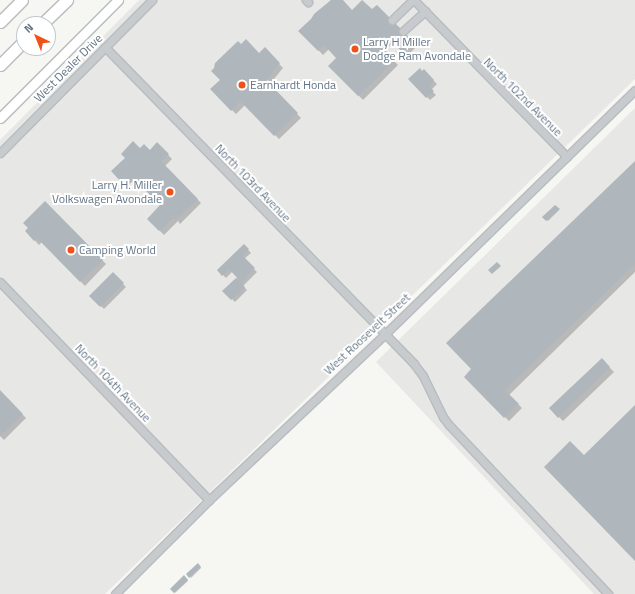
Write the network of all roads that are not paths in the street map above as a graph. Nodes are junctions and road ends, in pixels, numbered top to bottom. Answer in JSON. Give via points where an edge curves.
{"nodes":[{"id":1,"x":22,"y":0,"type":"edge"},
{"id":2,"x":66,"y":0,"type":"edge"},
{"id":3,"x":118,"y":0,"type":"edge"},
{"id":4,"x":152,"y":0,"type":"edge"},
{"id":5,"x":413,"y":0,"type":"edge"},
{"id":6,"x":425,"y":12,"type":"junction"},
{"id":7,"x":50,"y":16,"type":"edge"},
{"id":8,"x":392,"y":20,"type":"dead end"},
{"id":9,"x":0,"y":22,"type":"edge"},
{"id":10,"x":404,"y":31,"type":"dead end"},
{"id":11,"x":105,"y":47,"type":"junction"},
{"id":12,"x":16,"y":49,"type":"edge"},
{"id":13,"x":0,"y":65,"type":"edge"},
{"id":14,"x":635,"y":90,"type":"edge"},
{"id":15,"x":0,"y":118,"type":"edge"},
{"id":16,"x":0,"y":153,"type":"edge"},
{"id":17,"x":567,"y":157,"type":"junction"},
{"id":18,"x":0,"y":282,"type":"edge"},
{"id":19,"x":385,"y":334,"type":"junction"},
{"id":20,"x":209,"y":500,"type":"junction"},
{"id":21,"x":115,"y":594,"type":"edge"},
{"id":22,"x":608,"y":594,"type":"edge"}],
"edges":[{"from":1,"to":9,"type":"highway"},
{"from":2,"to":7,"type":"highway"},
{"from":3,"to":15,"type":"main road"},
{"from":4,"to":11,"type":"street","name":"West Dealer Drive"},
{"from":5,"to":6,"type":"street","name":"North 102nd Avenue"},
{"from":5,"to":8,"type":"street"},
{"from":6,"to":10,"type":"street"},
{"from":6,"to":17,"type":"street","name":"North 102nd Avenue"},
{"from":11,"to":16,"type":"street","name":"West Dealer Drive"},
{"from":11,"to":19,"type":"street","name":"North 103rd Avenue"},
{"from":12,"to":13,"type":"highway"},
{"from":14,"to":17,"type":"street","name":"West Roosevelt Street"},
{"from":17,"to":19,"type":"street","name":"West Roosevelt Street"},
{"from":18,"to":20,"type":"street","name":"North 104th Avenue"},
{"from":19,"to":20,"type":"street","name":"West Roosevelt Street"},
{"from":19,"to":22,"type":"street","name":"North 103rd Avenue","via":[[423,376],[449,425]]},
{"from":20,"to":21,"type":"street","name":"West Roosevelt Street"}]}
